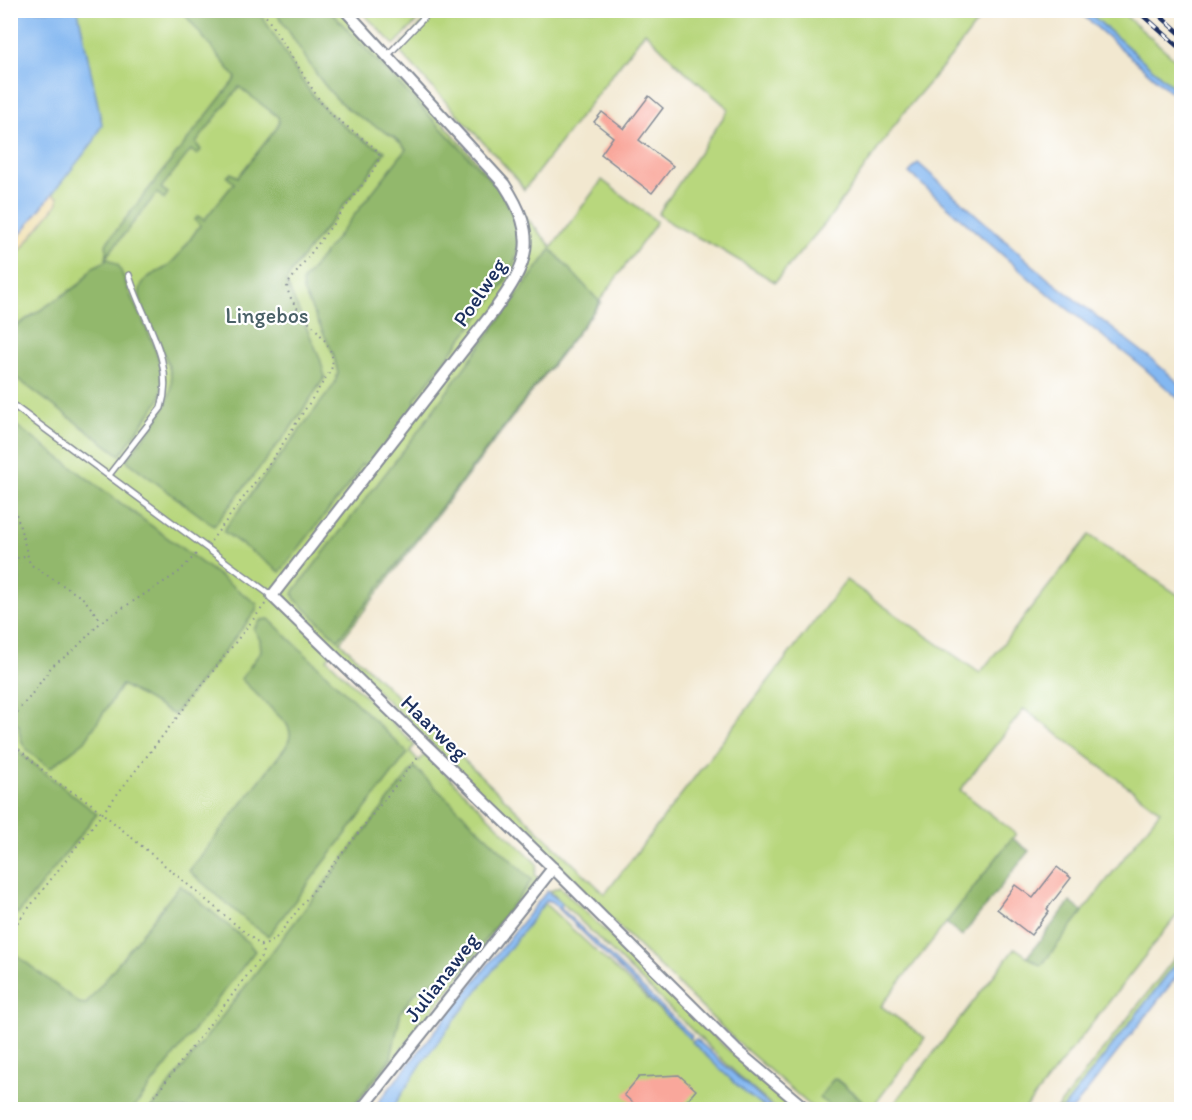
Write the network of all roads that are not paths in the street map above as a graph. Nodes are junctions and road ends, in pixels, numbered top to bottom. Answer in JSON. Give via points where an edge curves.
{"nodes":[{"id":1,"x":345,"y":10,"type":"edge"},
{"id":2,"x":431,"y":10,"type":"edge"},
{"id":3,"x":387,"y":56,"type":"junction"},
{"id":4,"x":129,"y":275,"type":"dead end"},
{"id":5,"x":10,"y":403,"type":"edge"},
{"id":6,"x":109,"y":475,"type":"junction"},
{"id":7,"x":272,"y":596,"type":"junction"},
{"id":8,"x":553,"y":868,"type":"junction"},
{"id":9,"x":804,"y":1108,"type":"edge"},
{"id":10,"x":361,"y":1110,"type":"edge"}],
"edges":[{"from":1,"to":3,"type":"street","name":"Poelweg"},
{"from":2,"to":3,"type":"lane"},
{"from":3,"to":7,"type":"street","name":"Poelweg","via":[[504,184],[519,207],[526,256],[512,287]]},
{"from":4,"to":6,"type":"lane","via":[[159,349],[166,373],[165,396],[161,408]]},
{"from":5,"to":6,"type":"lane","name":"Haarweg"},
{"from":6,"to":7,"type":"lane","name":"Haarweg"},
{"from":7,"to":8,"type":"street","name":"Haarweg"},
{"from":8,"to":9,"type":"street","name":"Haarweg","via":[[736,1050]]},
{"from":8,"to":10,"type":"street","name":"Julianaweg"}]}
